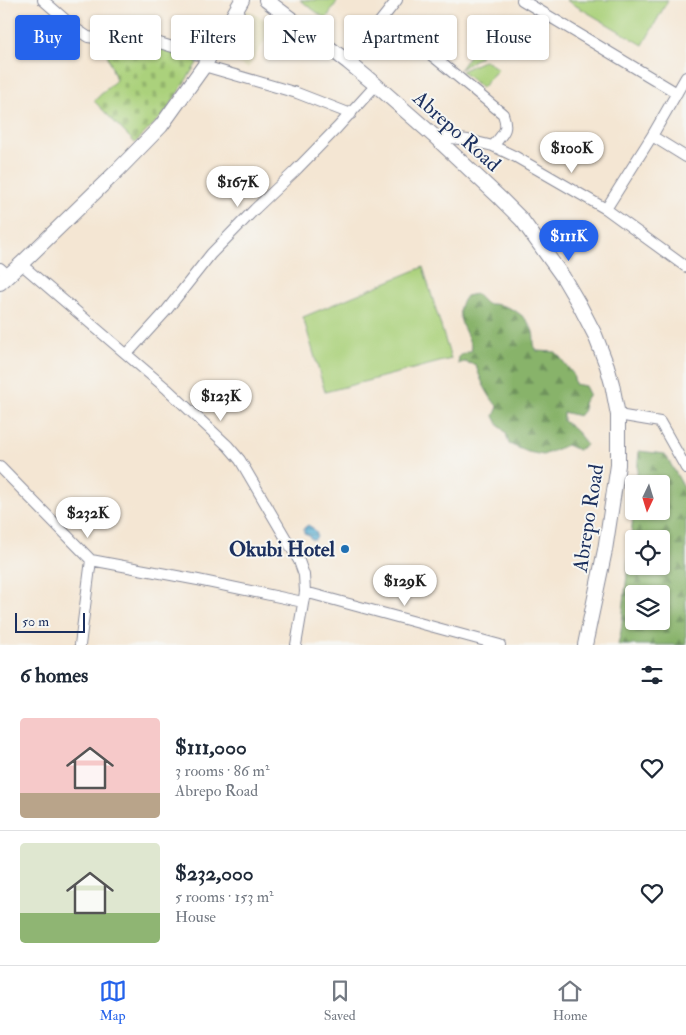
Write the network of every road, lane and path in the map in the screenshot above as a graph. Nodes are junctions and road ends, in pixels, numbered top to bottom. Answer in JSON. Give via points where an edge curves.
{"nodes":[{"id":1,"x":43,"y":0,"type":"edge"},
{"id":2,"x":242,"y":0,"type":"edge"},
{"id":3,"x":266,"y":0,"type":"edge"},
{"id":4,"x":397,"y":0,"type":"edge"},
{"id":5,"x":522,"y":0,"type":"edge"},
{"id":6,"x":386,"y":15,"type":"edge"},
{"id":7,"x":437,"y":60,"type":"edge"},
{"id":8,"x":207,"y":62,"type":"junction"},
{"id":9,"x":348,"y":62,"type":"joint"},
{"id":10,"x":686,"y":76,"type":"edge"},
{"id":11,"x":376,"y":85,"type":"junction"},
{"id":12,"x":677,"y":94,"type":"junction"},
{"id":13,"x":351,"y":114,"type":"junction"},
{"id":14,"x":434,"y":136,"type":"junction"},
{"id":15,"x":652,"y":136,"type":"junction"},
{"id":16,"x":493,"y":146,"type":"junction"},
{"id":17,"x":686,"y":157,"type":"edge"},
{"id":18,"x":606,"y":209,"type":"junction"},
{"id":19,"x":21,"y":264,"type":"junction"},
{"id":20,"x":686,"y":268,"type":"edge"},
{"id":21,"x":3,"y":275,"type":"edge"},
{"id":22,"x":126,"y":354,"type":"junction"},
{"id":23,"x":618,"y":415,"type":"junction"},
{"id":24,"x":0,"y":467,"type":"edge"},
{"id":25,"x":686,"y":468,"type":"edge"},
{"id":26,"x":91,"y":560,"type":"junction"},
{"id":27,"x":304,"y":597,"type":"junction"},
{"id":28,"x":80,"y":645,"type":"edge"},
{"id":29,"x":296,"y":645,"type":"edge"},
{"id":30,"x":500,"y":645,"type":"edge"},
{"id":31,"x":585,"y":645,"type":"edge"}],
"edges":[{"from":1,"to":8,"type":"street","via":[[88,37],[143,38]]},
{"from":2,"to":8,"type":"main road"},
{"from":3,"to":9,"type":"main road","name":"Abrepo Road"},
{"from":4,"to":6,"type":"street"},
{"from":5,"to":12,"type":"street"},
{"from":7,"to":16,"type":"street","via":[[503,114],[506,129]]},
{"from":8,"to":13,"type":"street"},
{"from":8,"to":19,"type":"main road","via":[[161,126]]},
{"from":9,"to":11,"type":"main road","name":"Abrepo Road"},
{"from":10,"to":12,"type":"street"},
{"from":11,"to":13,"type":"street"},
{"from":11,"to":14,"type":"main road","name":"Abrepo Road"},
{"from":12,"to":15,"type":"street"},
{"from":13,"to":22,"type":"street","via":[[255,208]]},
{"from":14,"to":16,"type":"street"},
{"from":14,"to":23,"type":"main road","name":"Abrepo Road","via":[[522,220],[563,278],[598,342]]},
{"from":15,"to":17,"type":"street"},
{"from":15,"to":18,"type":"street"},
{"from":16,"to":18,"type":"street"},
{"from":18,"to":20,"type":"street"},
{"from":19,"to":21,"type":"main road"},
{"from":19,"to":22,"type":"street"},
{"from":22,"to":27,"type":"street","via":[[174,395],[240,460],[298,561],[304,574]]},
{"from":23,"to":25,"type":"street","via":[[660,422]]},
{"from":23,"to":31,"type":"main road","name":"Abrepo Road","via":[[615,494]]},
{"from":24,"to":26,"type":"street"},
{"from":26,"to":27,"type":"street"},
{"from":26,"to":28,"type":"street"},
{"from":27,"to":29,"type":"street"},
{"from":27,"to":30,"type":"street"}]}
